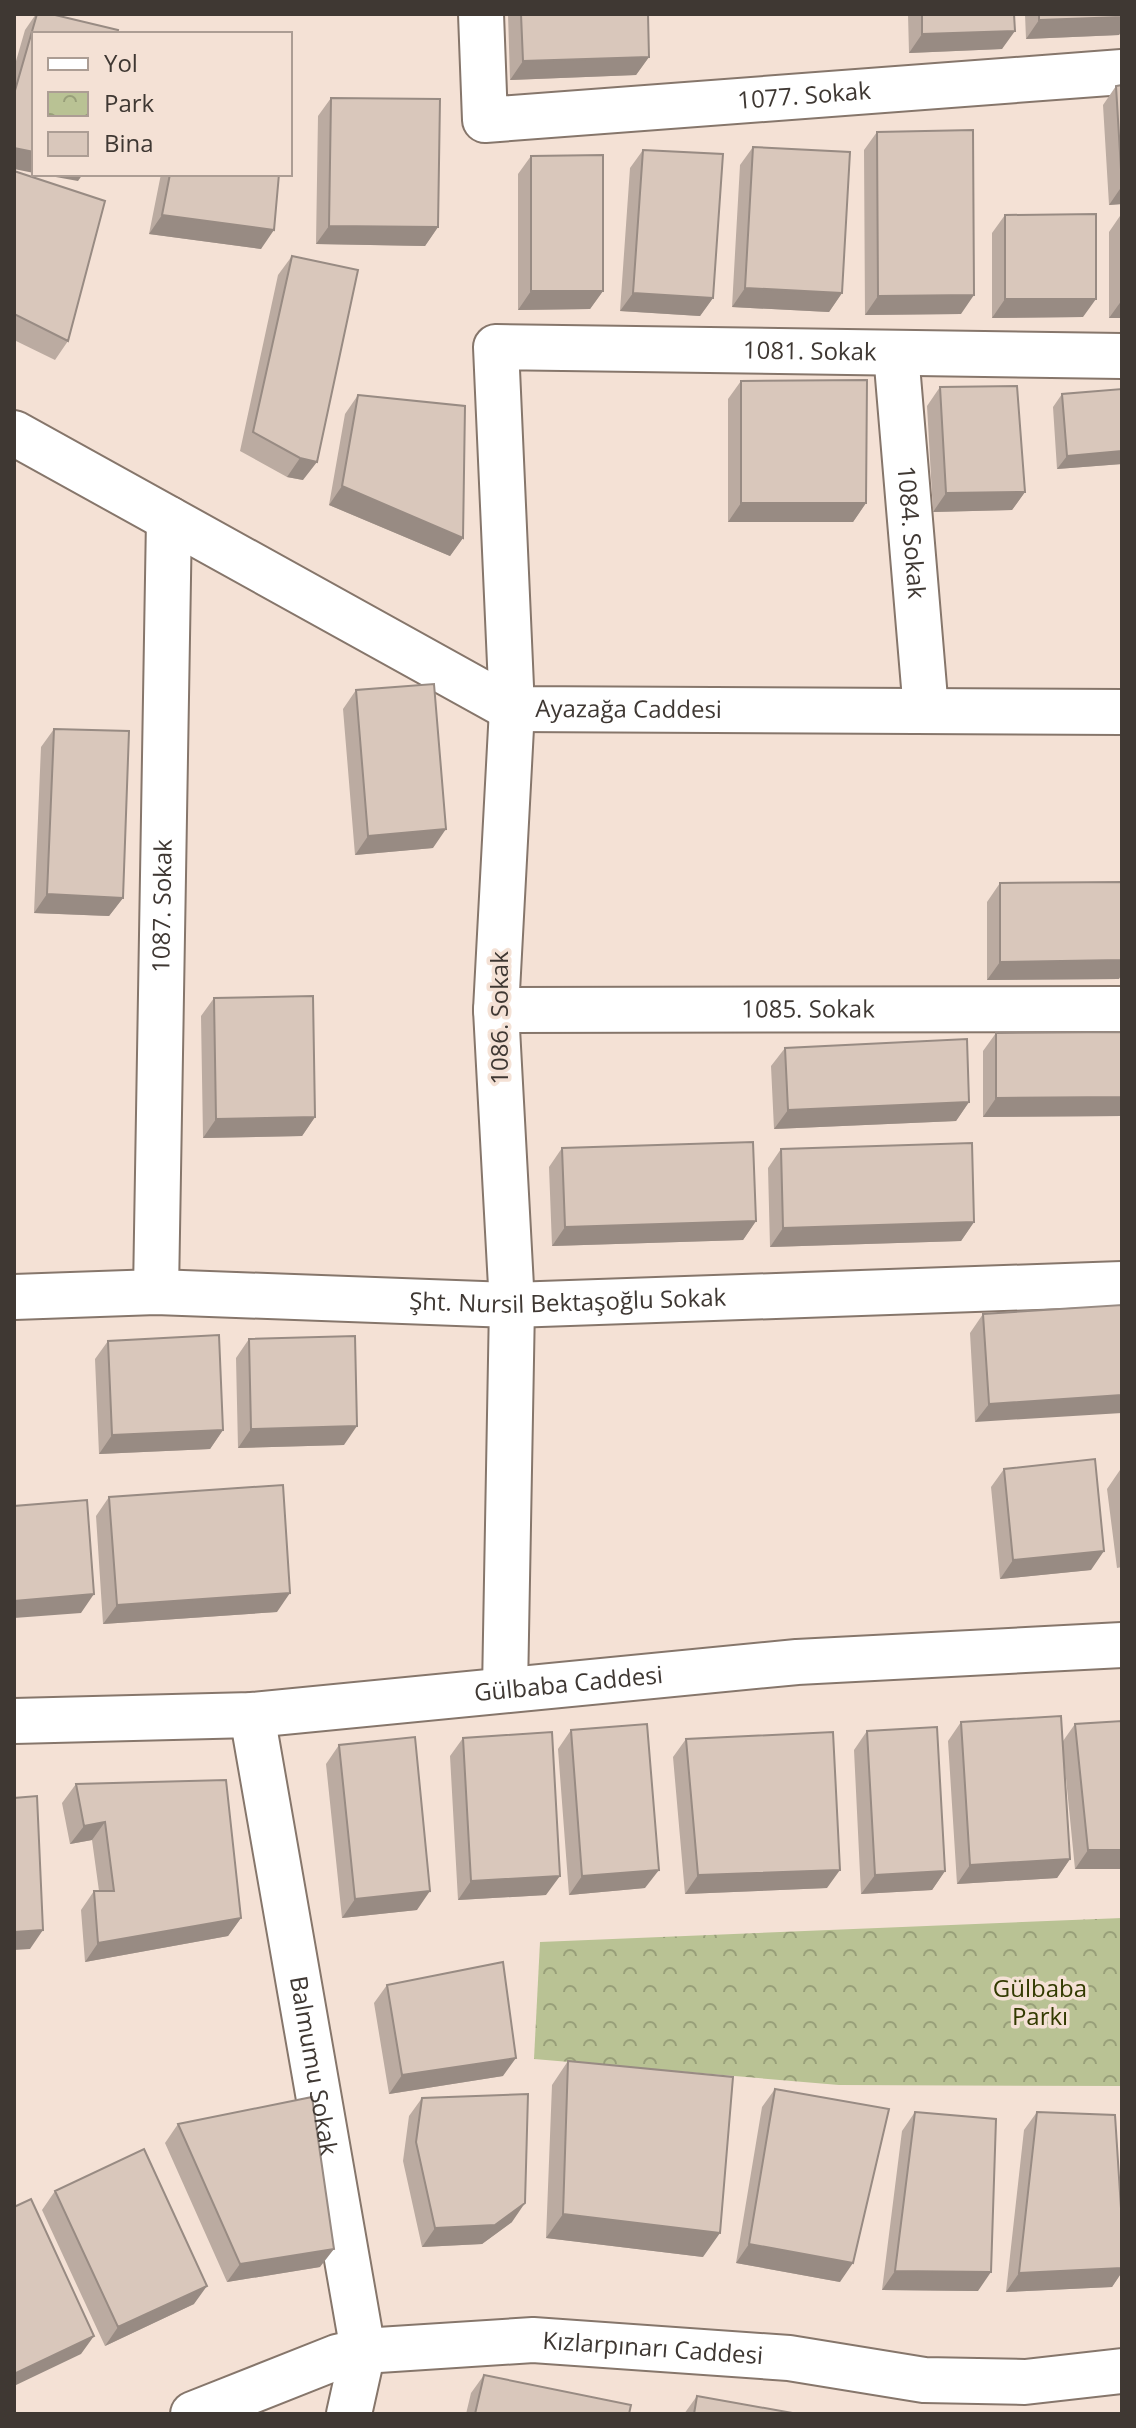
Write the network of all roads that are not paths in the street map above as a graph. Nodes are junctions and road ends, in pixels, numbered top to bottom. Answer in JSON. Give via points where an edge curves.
{"nodes":[{"id":1,"x":481,"y":14,"type":"edge"},
{"id":2,"x":1122,"y":72,"type":"edge"},
{"id":3,"x":496,"y":347,"type":"joint"},
{"id":4,"x":896,"y":353,"type":"junction"},
{"id":5,"x":1122,"y":356,"type":"edge"},
{"id":6,"x":14,"y":433,"type":"edge"},
{"id":7,"x":169,"y":519,"type":"junction"},
{"id":8,"x":512,"y":709,"type":"junction"},
{"id":9,"x":926,"y":711,"type":"junction"},
{"id":10,"x":1122,"y":712,"type":"edge"},
{"id":11,"x":1122,"y":1009,"type":"edge"},
{"id":12,"x":496,"y":1010,"type":"junction"},
{"id":13,"x":1122,"y":1284,"type":"edge"},
{"id":14,"x":156,"y":1292,"type":"junction"},
{"id":15,"x":14,"y":1297,"type":"edge"},
{"id":16,"x":512,"y":1305,"type":"junction"},
{"id":17,"x":1122,"y":1645,"type":"edge"},
{"id":18,"x":505,"y":1690,"type":"junction"},
{"id":19,"x":252,"y":1715,"type":"junction"},
{"id":20,"x":14,"y":1721,"type":"edge"},
{"id":21,"x":363,"y":2351,"type":"junction"},
{"id":22,"x":1122,"y":2371,"type":"edge"},
{"id":23,"x":920,"y":2397,"type":"edge"},
{"id":24,"x":193,"y":2414,"type":"edge"},
{"id":25,"x":349,"y":2414,"type":"edge"}],
"edges":[{"from":1,"to":2,"type":"street","name":"1077. Sokak","via":[[485,120]]},
{"from":3,"to":4,"type":"street","name":"1081. Sokak"},
{"from":3,"to":8,"type":"street","name":"1086. Sokak"},
{"from":4,"to":5,"type":"street","name":"1081. Sokak"},
{"from":4,"to":9,"type":"street","name":"1084. Sokak"},
{"from":6,"to":7,"type":"street","name":"Ayazağa Caddesi"},
{"from":7,"to":8,"type":"street","name":"Ayazağa Caddesi"},
{"from":7,"to":14,"type":"street","name":"1087. Sokak"},
{"from":8,"to":9,"type":"street","name":"Ayazağa Caddesi"},
{"from":8,"to":12,"type":"street","name":"1086. Sokak"},
{"from":9,"to":10,"type":"street","name":"Ayazağa Caddesi"},
{"from":11,"to":12,"type":"street","name":"1085. Sokak"},
{"from":12,"to":16,"type":"street","name":"1086. Sokak"},
{"from":13,"to":16,"type":"street","name":"Şht. Nursil Bektaşoğlu Sokak"},
{"from":14,"to":15,"type":"street","name":"Şht. Nursil Bektaşoğlu Sokak"},
{"from":14,"to":16,"type":"street","name":"Şht. Nursil Bektaşoğlu Sokak"},
{"from":16,"to":18,"type":"street","name":"1086. Sokak"},
{"from":17,"to":18,"type":"street","name":"Gülbaba Caddesi","via":[[797,1662]]},
{"from":18,"to":19,"type":"street","name":"Gülbaba Caddesi"},
{"from":19,"to":20,"type":"street","name":"Gülbaba Caddesi"},
{"from":19,"to":21,"type":"street","name":"Balmumu Sokak"},
{"from":21,"to":23,"type":"street","name":"Kızlarpınarı Caddesi","via":[[533,2340],[789,2358]]},
{"from":21,"to":24,"type":"street","name":"Kızlarpınarı Caddesi"},
{"from":21,"to":25,"type":"street","name":"Balmumu Sokak"},
{"from":22,"to":23,"type":"street","name":"Kızlarpınarı Caddesi"}]}
